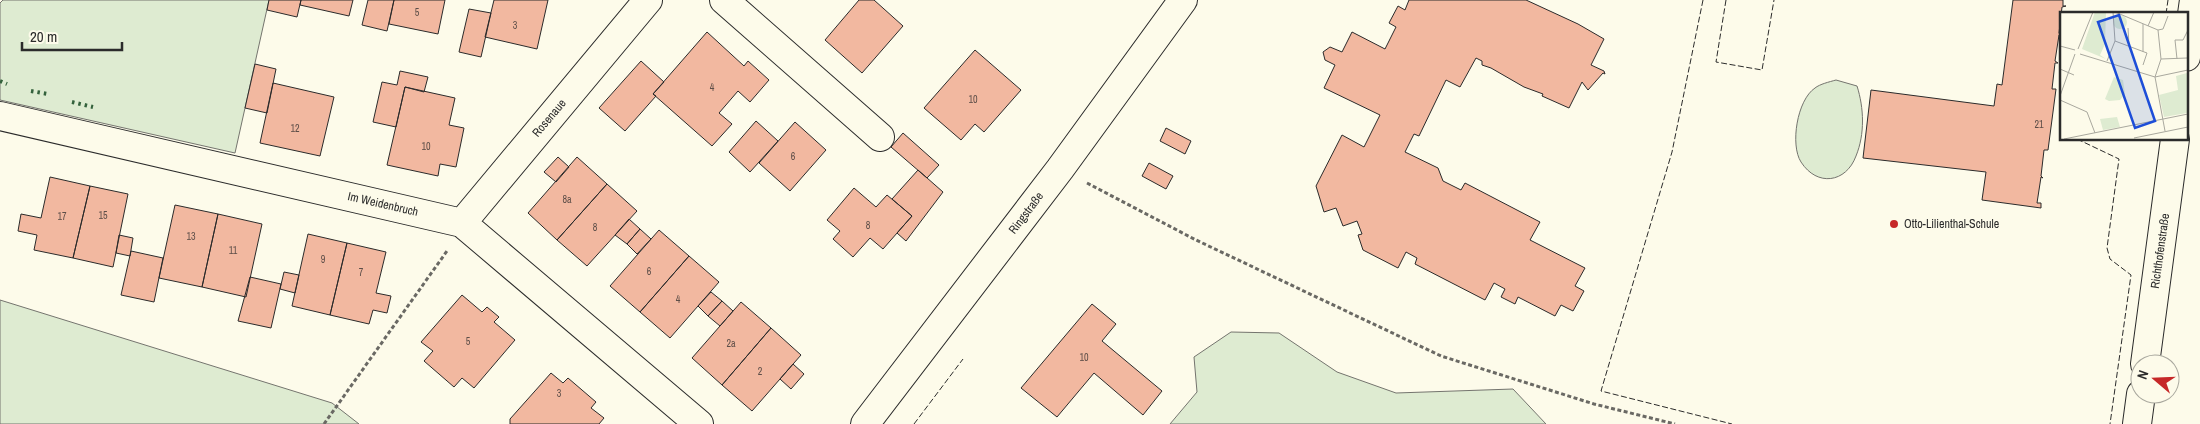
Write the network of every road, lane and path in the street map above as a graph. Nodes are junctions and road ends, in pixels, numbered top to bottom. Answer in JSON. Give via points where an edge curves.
{"nodes":[{"id":1,"x":724,"y":0,"type":"edge"},
{"id":2,"x":1183,"y":0,"type":"edge"},
{"id":3,"x":2194,"y":0,"type":"edge"},
{"id":4,"x":634,"y":4,"type":"edge"},
{"id":5,"x":2188,"y":43,"type":"edge"},
{"id":6,"x":0,"y":116,"type":"edge"},
{"id":7,"x":880,"y":136,"type":"dead end"},
{"id":8,"x":2175,"y":140,"type":"edge"},
{"id":9,"x":1060,"y":169,"type":"junction"},
{"id":10,"x":462,"y":223,"type":"junction"},
{"id":11,"x":2146,"y":354,"type":"edge"},
{"id":12,"x":2140,"y":404,"type":"edge"},
{"id":13,"x":324,"y":424,"type":"edge"},
{"id":14,"x":699,"y":424,"type":"edge"},
{"id":15,"x":865,"y":424,"type":"edge"},
{"id":16,"x":1675,"y":424,"type":"edge"},
{"id":17,"x":2137,"y":424,"type":"edge"}],
"edges":[{"from":1,"to":7,"type":"street"},
{"from":2,"to":9,"type":"street","name":"Ringstraße"},
{"from":3,"to":5,"type":"street"},
{"from":4,"to":10,"type":"street","name":"Rosenaue"},
{"from":6,"to":10,"type":"street","name":"Im Weidenbruch"},
{"from":8,"to":11,"type":"street","name":"Richthofenstraße"},
{"from":9,"to":15,"type":"street","name":"Ringstraße"},
{"from":9,"to":16,"type":"path","via":[[1196,240],[1441,356],[1594,404]]},
{"from":10,"to":13,"type":"path","via":[[450,247]]},
{"from":10,"to":14,"type":"street","name":"Im Weidenbruch"},
{"from":12,"to":17,"type":"street"}]}
